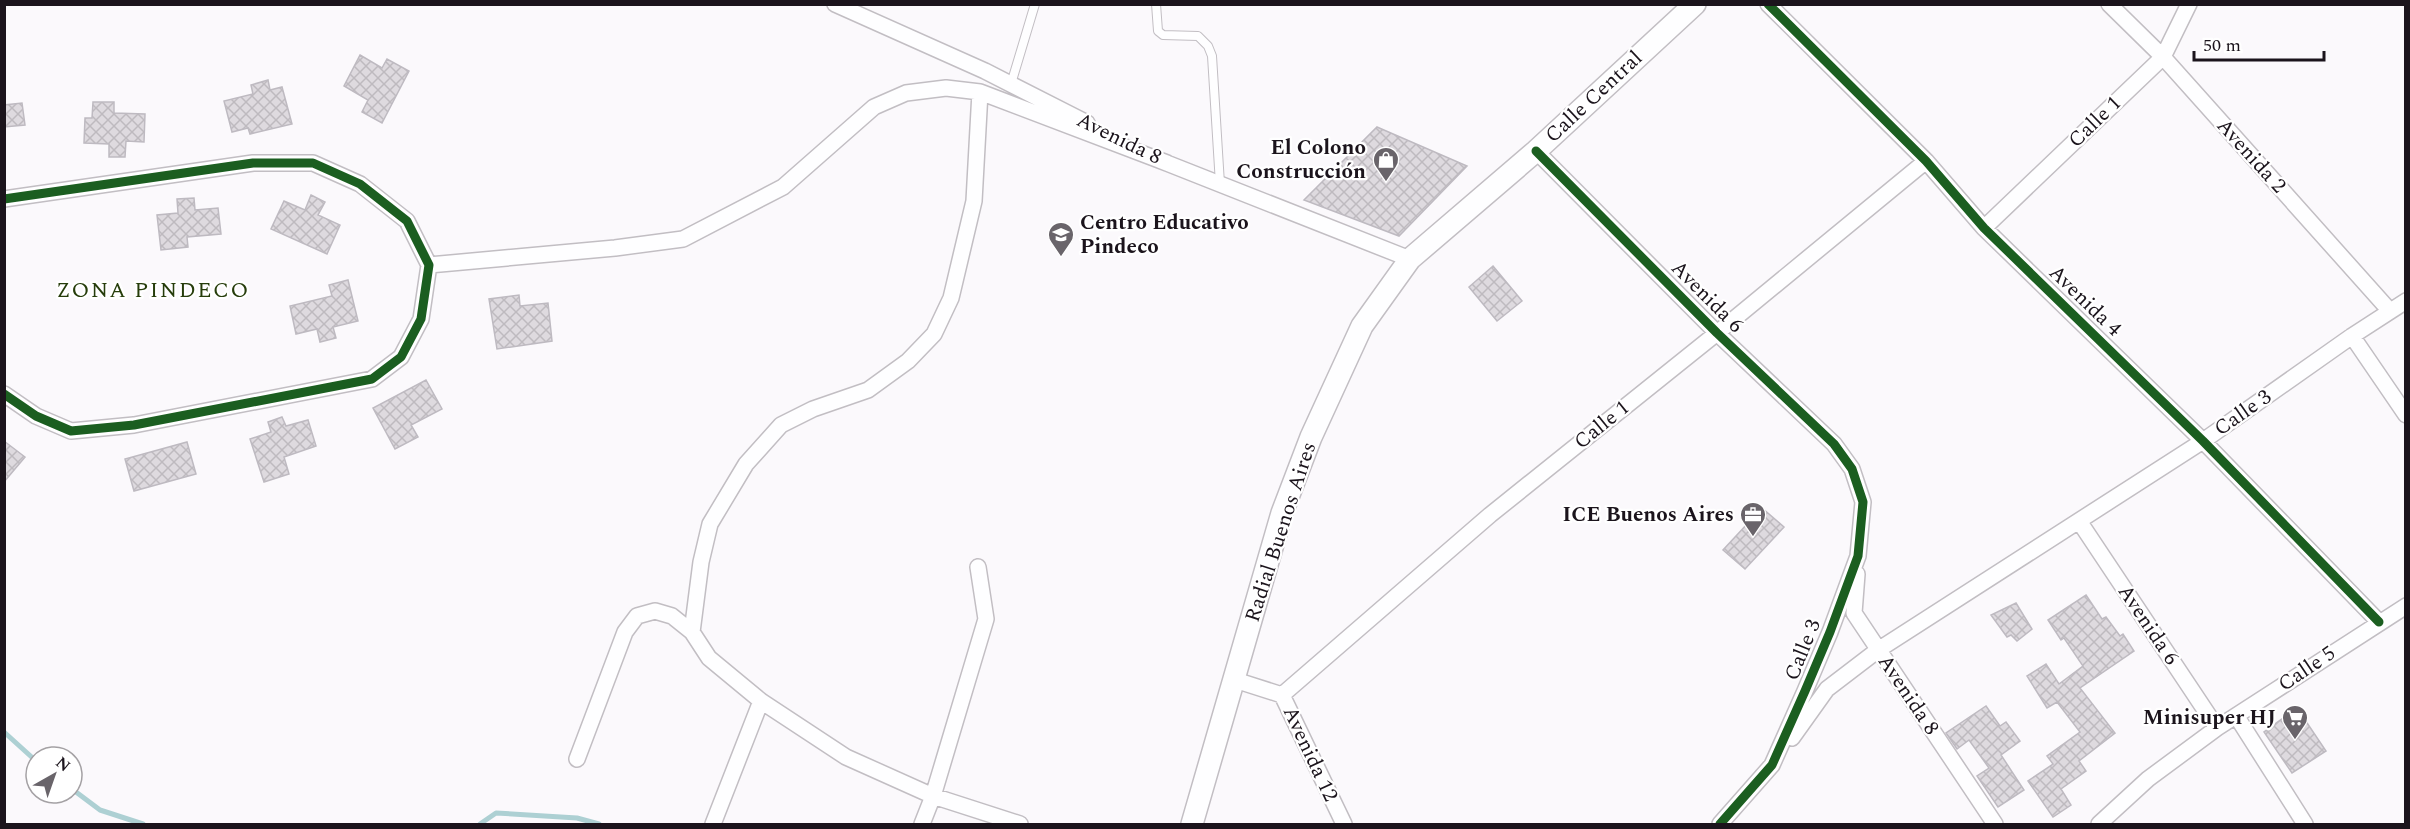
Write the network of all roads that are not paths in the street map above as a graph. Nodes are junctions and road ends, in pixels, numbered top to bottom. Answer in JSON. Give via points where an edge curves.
{"nodes":[{"id":1,"x":835,"y":4,"type":"edge"},
{"id":2,"x":1035,"y":4,"type":"edge"},
{"id":3,"x":1156,"y":4,"type":"edge"},
{"id":4,"x":1695,"y":4,"type":"edge"},
{"id":5,"x":1768,"y":4,"type":"edge"},
{"id":6,"x":2109,"y":4,"type":"edge"},
{"id":7,"x":2189,"y":4,"type":"edge"},
{"id":8,"x":2163,"y":57,"type":"junction"},
{"id":9,"x":1011,"y":86,"type":"junction"},
{"id":10,"x":980,"y":92,"type":"junction"},
{"id":11,"x":1536,"y":151,"type":"junction"},
{"id":12,"x":1926,"y":161,"type":"junction"},
{"id":13,"x":1167,"y":163,"type":"junction"},
{"id":14,"x":1220,"y":184,"type":"junction"},
{"id":15,"x":4,"y":199,"type":"edge"},
{"id":16,"x":1984,"y":228,"type":"junction"},
{"id":17,"x":1410,"y":259,"type":"junction"},
{"id":18,"x":429,"y":265,"type":"junction"},
{"id":19,"x":2406,"y":301,"type":"edge"},
{"id":20,"x":2390,"y":310,"type":"junction"},
{"id":21,"x":1717,"y":333,"type":"junction"},
{"id":22,"x":2352,"y":336,"type":"junction"},
{"id":23,"x":4,"y":394,"type":"edge"},
{"id":24,"x":2406,"y":415,"type":"edge"},
{"id":25,"x":2203,"y":441,"type":"junction"},
{"id":26,"x":1852,"y":470,"type":"joint"},
{"id":27,"x":2079,"y":521,"type":"junction"},
{"id":28,"x":1858,"y":556,"type":"junction"},
{"id":29,"x":978,"y":567,"type":"dead end"},
{"id":30,"x":2406,"y":606,"type":"edge"},
{"id":31,"x":2379,"y":622,"type":"junction"},
{"id":32,"x":692,"y":632,"type":"junction"},
{"id":33,"x":1878,"y":650,"type":"junction"},
{"id":34,"x":1235,"y":680,"type":"junction"},
{"id":35,"x":1282,"y":695,"type":"junction"},
{"id":36,"x":761,"y":701,"type":"junction"},
{"id":37,"x":2237,"y":717,"type":"junction"},
{"id":38,"x":2217,"y":728,"type":"junction"},
{"id":39,"x":577,"y":759,"type":"dead end"},
{"id":40,"x":1772,"y":765,"type":"junction"},
{"id":41,"x":933,"y":796,"type":"junction"},
{"id":42,"x":713,"y":825,"type":"edge"},
{"id":43,"x":922,"y":825,"type":"edge"},
{"id":44,"x":1020,"y":825,"type":"edge"},
{"id":45,"x":1192,"y":825,"type":"edge"},
{"id":46,"x":1344,"y":825,"type":"edge"},
{"id":47,"x":1720,"y":825,"type":"edge"},
{"id":48,"x":1995,"y":825,"type":"edge"},
{"id":49,"x":2099,"y":825,"type":"edge"},
{"id":50,"x":2305,"y":825,"type":"edge"}],
"edges":[{"from":1,"to":9,"type":"street","name":"Avenida 8"},
{"from":2,"to":9,"type":"lane"},
{"from":3,"to":14,"type":"lane","via":[[1158,31],[1163,35],[1198,36],[1212,56]]},
{"from":4,"to":11,"type":"main road","name":"Calle Central"},
{"from":5,"to":12,"type":"street","name":"Avenida 4"},
{"from":6,"to":8,"type":"street","name":"Avenida 2"},
{"from":7,"to":8,"type":"street","name":"Calle 1"},
{"from":8,"to":16,"type":"street","name":"Calle 1"},
{"from":8,"to":20,"type":"street","name":"Avenida 2"},
{"from":9,"to":13,"type":"street","name":"Avenida 8"},
{"from":10,"to":13,"type":"street"},
{"from":10,"to":18,"type":"street","via":[[946,88],[906,93],[874,107],[783,187],[683,239]]},
{"from":10,"to":32,"type":"street","via":[[974,201],[951,298],[934,334],[908,361],[868,390],[781,425],[746,465],[710,524]]},
{"from":11,"to":17,"type":"main road","name":"Calle Central"},
{"from":11,"to":21,"type":"street","name":"Avenida 6"},
{"from":12,"to":16,"type":"street","name":"Avenida 4"},
{"from":12,"to":21,"type":"street","name":"Calle 1"},
{"from":13,"to":14,"type":"street","name":"Avenida 8"},
{"from":14,"to":17,"type":"street","name":"Avenida 8"},
{"from":15,"to":18,"type":"street","via":[[253,164],[312,163],[360,184],[407,221]]},
{"from":16,"to":25,"type":"street","name":"Avenida 4"},
{"from":17,"to":34,"type":"main road","name":"Radial Buenos Aires","via":[[1362,326],[1311,437],[1282,513]]},
{"from":18,"to":23,"type":"street","via":[[421,319],[401,357],[372,379],[134,425],[71,431],[36,416]]},
{"from":19,"to":20,"type":"street","name":"Calle 3"},
{"from":20,"to":22,"type":"street","name":"Calle 3"},
{"from":21,"to":26,"type":"street","name":"Avenida 6","via":[[1834,444]]},
{"from":21,"to":35,"type":"street","name":"Calle 1","via":[[1490,515]]},
{"from":22,"to":24,"type":"street"},
{"from":22,"to":25,"type":"street","name":"Calle 3"},
{"from":25,"to":27,"type":"street","name":"Calle 3"},
{"from":25,"to":31,"type":"street","name":"Avenida 4"},
{"from":26,"to":28,"type":"street","name":"Calle 3","via":[[1863,502]]},
{"from":27,"to":33,"type":"street","name":"Calle 3"},
{"from":27,"to":38,"type":"street","name":"Avenida 6"},
{"from":28,"to":33,"type":"street","name":"Avenida 8","via":[[1854,613]]},
{"from":28,"to":40,"type":"street","name":"Calle 3","via":[[1830,632]]},
{"from":29,"to":41,"type":"street","via":[[986,619]]},
{"from":30,"to":31,"type":"street","name":"Calle 5"},
{"from":31,"to":37,"type":"street","name":"Calle 5"},
{"from":32,"to":36,"type":"street","via":[[708,658]]},
{"from":32,"to":39,"type":"street","via":[[672,616],[655,611],[638,616],[625,632]]},
{"from":33,"to":40,"type":"street","name":"Calle 3","via":[[1827,688]]},
{"from":33,"to":48,"type":"street","name":"Avenida 8"},
{"from":34,"to":35,"type":"street","name":"Avenida 12"},
{"from":34,"to":45,"type":"main road","name":"Radial Buenos Aires"},
{"from":35,"to":46,"type":"street","name":"Avenida 12"},
{"from":36,"to":41,"type":"street","via":[[846,757]]},
{"from":36,"to":42,"type":"street"},
{"from":37,"to":38,"type":"street","name":"Calle 5"},
{"from":37,"to":50,"type":"street"},
{"from":38,"to":49,"type":"street","name":"Calle 5","via":[[2148,779]]},
{"from":40,"to":47,"type":"street","name":"Calle 3"},
{"from":41,"to":43,"type":"street"},
{"from":41,"to":44,"type":"street"}]}
